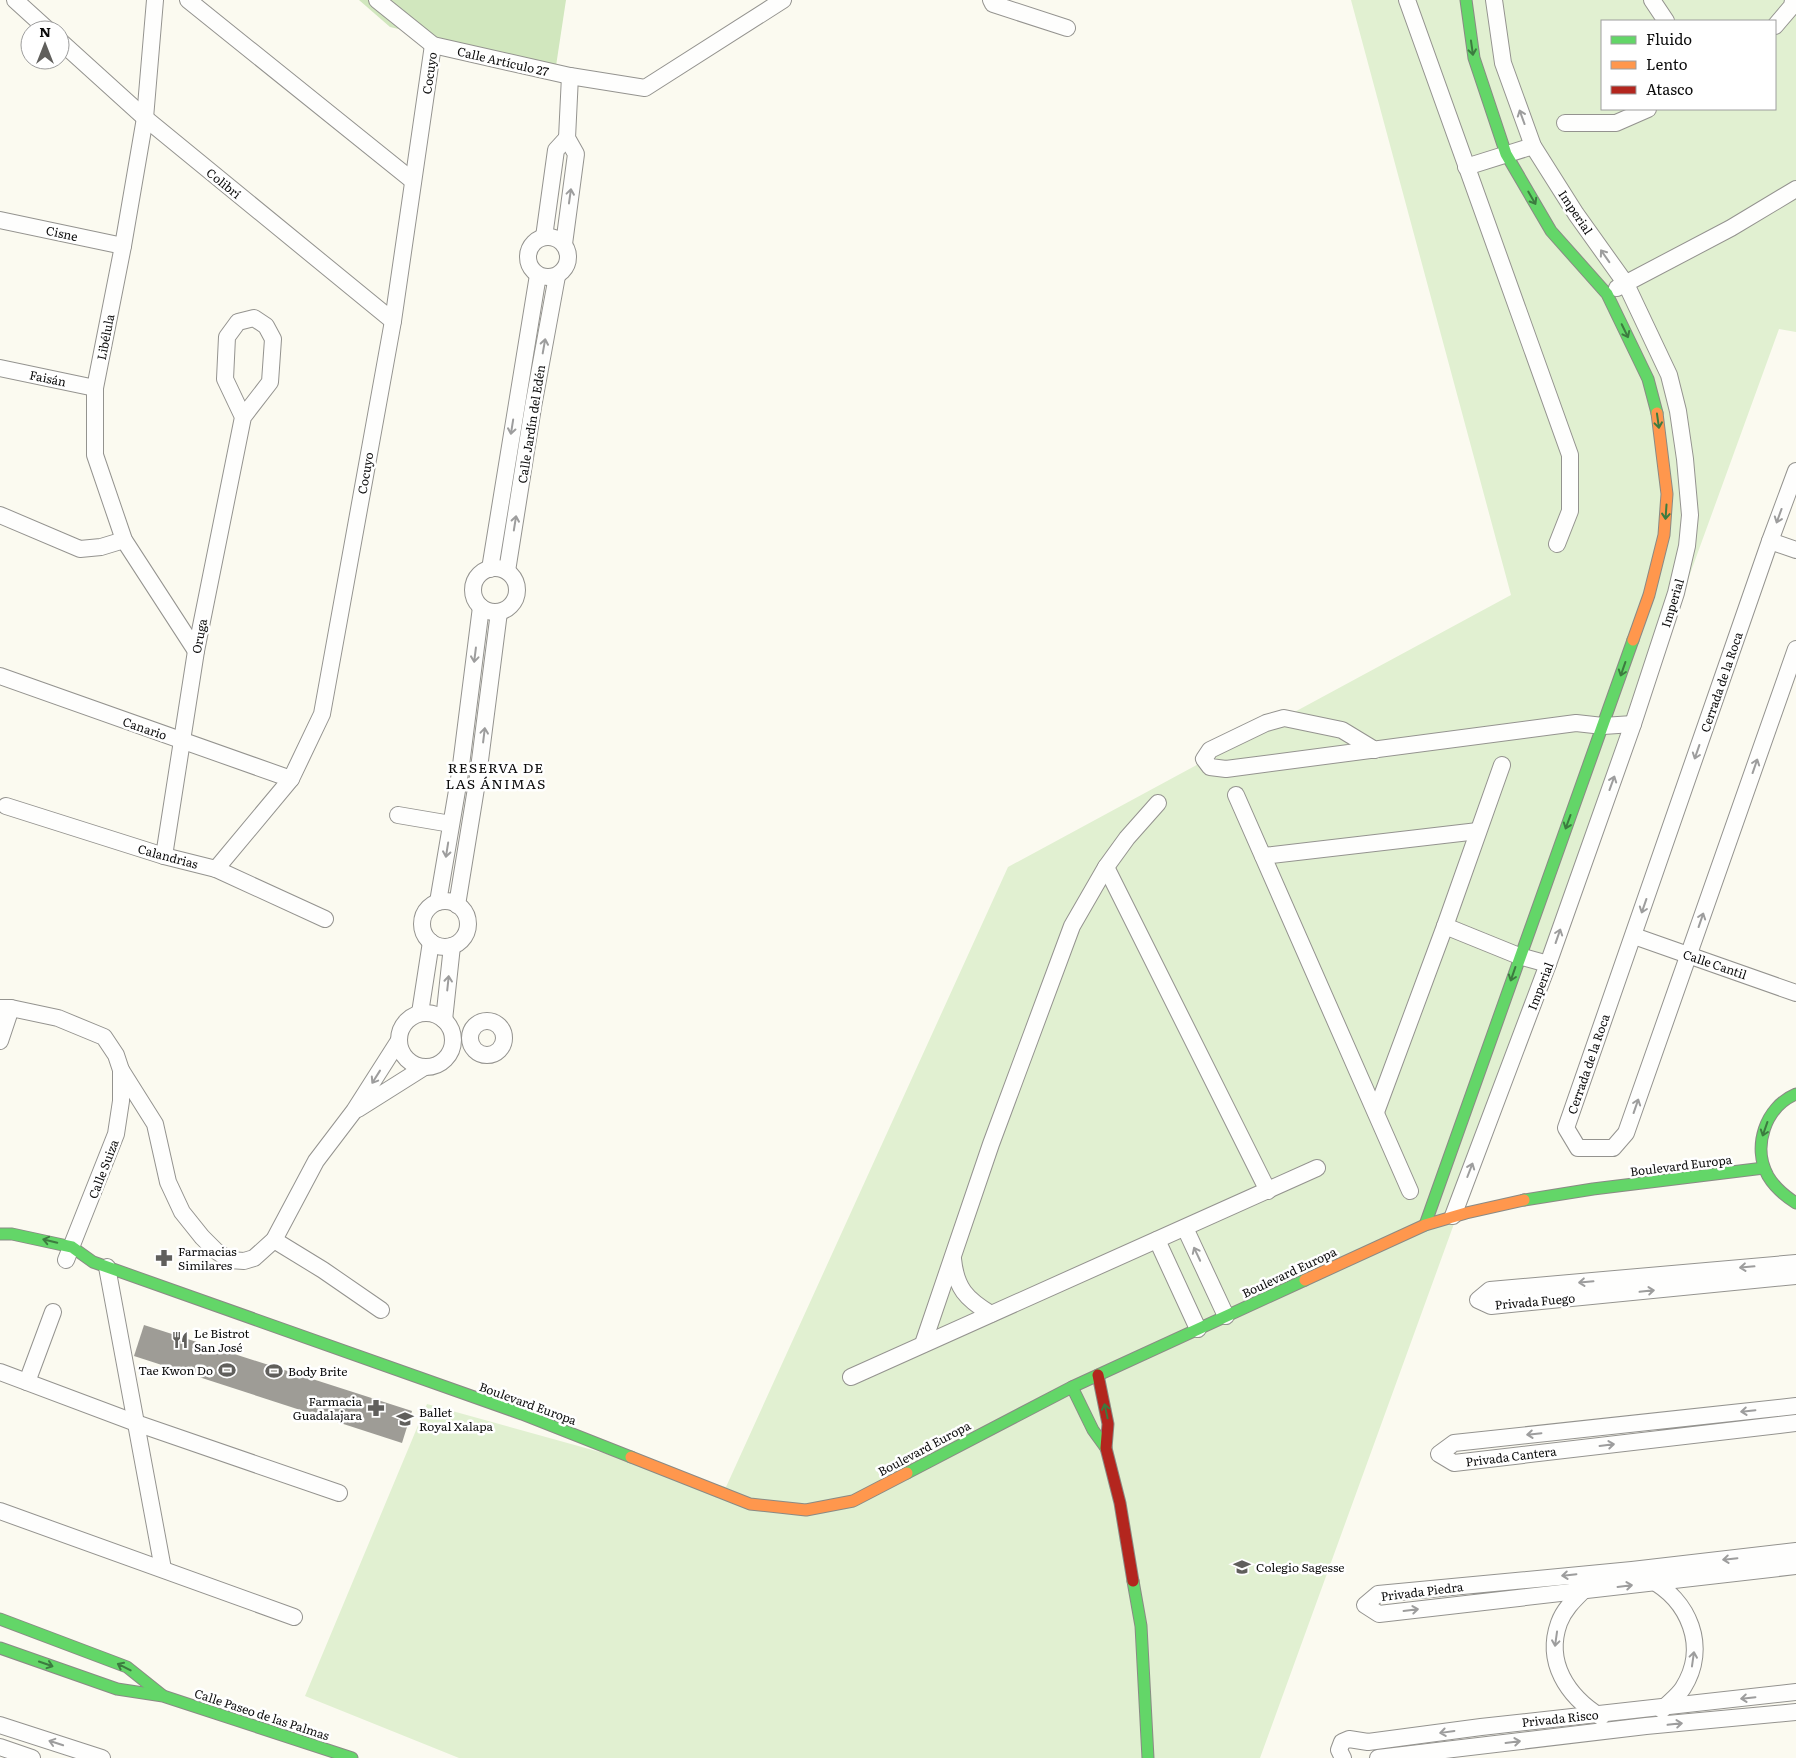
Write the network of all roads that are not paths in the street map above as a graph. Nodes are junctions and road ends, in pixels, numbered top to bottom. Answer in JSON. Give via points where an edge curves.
{"nodes":[{"id":1,"x":15,"y":0,"type":"edge"},
{"id":2,"x":155,"y":0,"type":"edge"},
{"id":3,"x":188,"y":0,"type":"edge"},
{"id":4,"x":377,"y":0,"type":"edge"},
{"id":5,"x":783,"y":0,"type":"edge"},
{"id":6,"x":991,"y":0,"type":"edge"},
{"id":7,"x":1407,"y":0,"type":"edge"},
{"id":8,"x":1466,"y":0,"type":"edge"},
{"id":9,"x":1494,"y":0,"type":"edge"},
{"id":10,"x":1652,"y":0,"type":"edge"},
{"id":11,"x":1793,"y":0,"type":"edge"},
{"id":12,"x":37,"y":20,"type":"edge"},
{"id":13,"x":1665,"y":20,"type":"edge"},
{"id":14,"x":1776,"y":25,"type":"edge"},
{"id":15,"x":1067,"y":28,"type":"dead end"},
{"id":16,"x":433,"y":45,"type":"junction"},
{"id":17,"x":70,"y":49,"type":"edge"},
{"id":18,"x":570,"y":76,"type":"junction"},
{"id":19,"x":1646,"y":110,"type":"edge"},
{"id":20,"x":145,"y":118,"type":"junction"},
{"id":21,"x":1565,"y":123,"type":"dead end"},
{"id":22,"x":567,"y":138,"type":"junction"},
{"id":23,"x":1533,"y":146,"type":"junction"},
{"id":24,"x":1506,"y":154,"type":"junction"},
{"id":25,"x":1466,"y":166,"type":"junction"},
{"id":26,"x":413,"y":181,"type":"junction"},
{"id":27,"x":1796,"y":188,"type":"edge"},
{"id":28,"x":0,"y":220,"type":"edge"},
{"id":29,"x":544,"y":237,"type":"junction"},
{"id":30,"x":564,"y":244,"type":"junction"},
{"id":31,"x":123,"y":246,"type":"junction"},
{"id":32,"x":538,"y":275,"type":"junction"},
{"id":33,"x":557,"y":276,"type":"junction"},
{"id":34,"x":1626,"y":284,"type":"junction"},
{"id":35,"x":1606,"y":294,"type":"junction"},
{"id":36,"x":393,"y":321,"type":"junction"},
{"id":37,"x":0,"y":368,"type":"edge"},
{"id":38,"x":96,"y":388,"type":"junction"},
{"id":39,"x":516,"y":402,"type":"junction"},
{"id":40,"x":533,"y":407,"type":"junction"},
{"id":41,"x":243,"y":417,"type":"junction"},
{"id":42,"x":1796,"y":471,"type":"edge"},
{"id":43,"x":0,"y":515,"type":"edge"},
{"id":44,"x":124,"y":540,"type":"junction"},
{"id":45,"x":1770,"y":541,"type":"junction"},
{"id":46,"x":1557,"y":544,"type":"dead end"},
{"id":47,"x":1796,"y":550,"type":"edge"},
{"id":48,"x":490,"y":569,"type":"junction"},
{"id":49,"x":507,"y":572,"type":"junction"},
{"id":50,"x":481,"y":607,"type":"junction"},
{"id":51,"x":499,"y":612,"type":"junction"},
{"id":52,"x":1796,"y":649,"type":"edge"},
{"id":53,"x":196,"y":651,"type":"junction"},
{"id":54,"x":0,"y":676,"type":"edge"},
{"id":55,"x":1633,"y":724,"type":"junction"},
{"id":56,"x":1603,"y":726,"type":"junction"},
{"id":57,"x":181,"y":740,"type":"junction"},
{"id":58,"x":1375,"y":750,"type":"junction"},
{"id":59,"x":1502,"y":765,"type":"dead end"},
{"id":60,"x":460,"y":773,"type":"junction"},
{"id":61,"x":478,"y":776,"type":"junction"},
{"id":62,"x":291,"y":779,"type":"junction"},
{"id":63,"x":1236,"y":796,"type":"dead end"},
{"id":64,"x":1158,"y":804,"type":"dead end"},
{"id":65,"x":6,"y":806,"type":"dead end"},
{"id":66,"x":398,"y":815,"type":"dead end"},
{"id":67,"x":451,"y":824,"type":"junction"},
{"id":68,"x":1478,"y":831,"type":"junction"},
{"id":69,"x":164,"y":856,"type":"junction"},
{"id":70,"x":1263,"y":856,"type":"junction"},
{"id":71,"x":1106,"y":867,"type":"junction"},
{"id":72,"x":216,"y":868,"type":"junction"},
{"id":73,"x":438,"y":902,"type":"junction"},
{"id":74,"x":457,"y":905,"type":"junction"},
{"id":75,"x":325,"y":919,"type":"dead end"},
{"id":76,"x":1445,"y":926,"type":"junction"},
{"id":77,"x":1634,"y":936,"type":"junction"},
{"id":78,"x":431,"y":942,"type":"junction"},
{"id":79,"x":452,"y":946,"type":"junction"},
{"id":80,"x":1689,"y":955,"type":"junction"},
{"id":81,"x":1520,"y":956,"type":"junction"},
{"id":82,"x":1548,"y":964,"type":"junction"},
{"id":83,"x":1796,"y":993,"type":"edge"},
{"id":84,"x":5,"y":1008,"type":"edge"},
{"id":85,"x":420,"y":1013,"type":"junction"},
{"id":86,"x":444,"y":1020,"type":"junction"},
{"id":87,"x":470,"y":1033,"type":"dead end"},
{"id":88,"x":453,"y":1036,"type":"junction"},
{"id":89,"x":0,"y":1041,"type":"edge"},
{"id":90,"x":398,"y":1042,"type":"junction"},
{"id":91,"x":423,"y":1068,"type":"junction"},
{"id":92,"x":122,"y":1070,"type":"junction"},
{"id":93,"x":1796,"y":1094,"type":"edge"},
{"id":94,"x":354,"y":1111,"type":"junction"},
{"id":95,"x":1376,"y":1112,"type":"junction"},
{"id":96,"x":1317,"y":1168,"type":"dead end"},
{"id":97,"x":1764,"y":1168,"type":"junction"},
{"id":98,"x":1268,"y":1190,"type":"junction"},
{"id":99,"x":1410,"y":1191,"type":"dead end"},
{"id":100,"x":1796,"y":1203,"type":"edge"},
{"id":101,"x":1453,"y":1216,"type":"junction"},
{"id":102,"x":1424,"y":1225,"type":"junction"},
{"id":103,"x":1185,"y":1228,"type":"junction"},
{"id":104,"x":0,"y":1234,"type":"edge"},
{"id":105,"x":274,"y":1240,"type":"junction"},
{"id":106,"x":1157,"y":1240,"type":"junction"},
{"id":107,"x":65,"y":1255,"type":"junction"},
{"id":108,"x":953,"y":1256,"type":"junction"},
{"id":109,"x":1796,"y":1263,"type":"edge"},
{"id":110,"x":100,"y":1265,"type":"junction"},
{"id":111,"x":1796,"y":1276,"type":"edge"},
{"id":112,"x":1691,"y":1280,"type":"junction"},
{"id":113,"x":381,"y":1310,"type":"dead end"},
{"id":114,"x":53,"y":1312,"type":"dead end"},
{"id":115,"x":991,"y":1314,"type":"junction"},
{"id":116,"x":1226,"y":1316,"type":"junction"},
{"id":117,"x":1198,"y":1329,"type":"junction"},
{"id":118,"x":923,"y":1344,"type":"junction"},
{"id":119,"x":0,"y":1372,"type":"edge"},
{"id":120,"x":1098,"y":1375,"type":"junction"},
{"id":121,"x":851,"y":1377,"type":"dead end"},
{"id":122,"x":27,"y":1382,"type":"junction"},
{"id":123,"x":1072,"y":1387,"type":"junction"},
{"id":124,"x":1796,"y":1406,"type":"edge"},
{"id":125,"x":1695,"y":1417,"type":"junction"},
{"id":126,"x":136,"y":1422,"type":"junction"},
{"id":127,"x":1796,"y":1423,"type":"edge"},
{"id":128,"x":1570,"y":1430,"type":"junction"},
{"id":129,"x":1699,"y":1434,"type":"junction"},
{"id":130,"x":1106,"y":1448,"type":"junction"},
{"id":131,"x":1574,"y":1448,"type":"junction"},
{"id":132,"x":339,"y":1493,"type":"dead end"},
{"id":133,"x":0,"y":1511,"type":"edge"},
{"id":134,"x":1796,"y":1551,"type":"edge"},
{"id":135,"x":1761,"y":1563,"type":"junction"},
{"id":136,"x":1796,"y":1566,"type":"edge"},
{"id":137,"x":163,"y":1569,"type":"junction"},
{"id":138,"x":1632,"y":1570,"type":"junction"},
{"id":139,"x":1602,"y":1572,"type":"junction"},
{"id":140,"x":1655,"y":1582,"type":"junction"},
{"id":141,"x":1482,"y":1584,"type":"junction"},
{"id":142,"x":1583,"y":1591,"type":"junction"},
{"id":143,"x":1482,"y":1602,"type":"junction"},
{"id":144,"x":294,"y":1617,"type":"dead end"},
{"id":145,"x":0,"y":1619,"type":"edge"},
{"id":146,"x":0,"y":1648,"type":"edge"},
{"id":147,"x":1793,"y":1693,"type":"edge"},
{"id":148,"x":163,"y":1696,"type":"junction"},
{"id":149,"x":1665,"y":1707,"type":"junction"},
{"id":150,"x":1794,"y":1712,"type":"edge"},
{"id":151,"x":1596,"y":1714,"type":"junction"},
{"id":152,"x":0,"y":1725,"type":"edge"},
{"id":153,"x":1646,"y":1726,"type":"junction"},
{"id":154,"x":1481,"y":1727,"type":"junction"},
{"id":155,"x":1621,"y":1730,"type":"junction"},
{"id":156,"x":1483,"y":1746,"type":"junction"},
{"id":157,"x":0,"y":1747,"type":"edge"},
{"id":158,"x":32,"y":1758,"type":"edge"},
{"id":159,"x":102,"y":1758,"type":"edge"},
{"id":160,"x":352,"y":1758,"type":"edge"},
{"id":161,"x":1148,"y":1758,"type":"edge"},
{"id":162,"x":1343,"y":1758,"type":"edge"},
{"id":163,"x":1378,"y":1758,"type":"edge"}],
"edges":[{"from":1,"to":12,"type":"street"},
{"from":2,"to":20,"type":"street","name":"Libélula"},
{"from":3,"to":26,"type":"street"},
{"from":4,"to":16,"type":"street","name":"Calle Artículo 27"},
{"from":5,"to":18,"type":"street","name":"Calle Artículo 27","via":[[645,88]]},
{"from":6,"to":15,"type":"street","via":[[993,4]]},
{"from":7,"to":25,"type":"street"},
{"from":8,"to":24,"type":"street","one_way":true,"via":[[1474,58]]},
{"from":23,"to":9,"type":"street","name":"Imperial","one_way":true,"via":[[1502,63]]},
{"from":10,"to":13,"type":"street"},
{"from":11,"to":14,"type":"street","via":[[1792,6]]},
{"from":16,"to":18,"type":"street","name":"Calle Artículo 27"},
{"from":16,"to":26,"type":"street","name":"Cocuyo"},
{"from":17,"to":20,"type":"street","name":"Colibrí"},
{"from":18,"to":22,"type":"street"},
{"from":19,"to":21,"type":"street","via":[[1616,123]]},
{"from":20,"to":31,"type":"street","name":"Libélula"},
{"from":20,"to":36,"type":"street","name":"Colibrí"},
{"from":22,"to":29,"type":"street","via":[[556,150]]},
{"from":30,"to":22,"type":"street","one_way":true,"via":[[576,154]]},
{"from":23,"to":24,"type":"street"},
{"from":34,"to":23,"type":"street","name":"Imperial","one_way":true},
{"from":24,"to":25,"type":"street"},
{"from":24,"to":35,"type":"street","one_way":true,"via":[[1551,231]]},
{"from":25,"to":46,"type":"street","via":[[1570,455],[1570,511]]},
{"from":26,"to":36,"type":"street","name":"Cocuyo"},
{"from":27,"to":34,"type":"street","via":[[1731,228]]},
{"from":28,"to":31,"type":"street","name":"Cisne"},
{"from":29,"to":30,"type":"street"},
{"from":29,"to":32,"type":"street","via":[[532,244],[529,251],[529,264]]},
{"from":30,"to":33,"type":"street","via":[[568,262]]},
{"from":31,"to":38,"type":"street","name":"Libélula"},
{"from":32,"to":33,"type":"street","via":[[544,278]]},
{"from":32,"to":39,"type":"street","name":"Calle Jardín del Edén"},
{"from":40,"to":33,"type":"street","name":"Calle Jardín del Edén","one_way":true},
{"from":34,"to":35,"type":"street"},
{"from":34,"to":55,"type":"street","name":"Imperial","via":[[1669,376],[1678,411],[1690,515],[1688,546],[1676,593]]},
{"from":35,"to":56,"type":"street","one_way":true,"via":[[1648,379],[1658,416],[1667,494],[1664,535],[1649,595]]},
{"from":36,"to":62,"type":"street","name":"Cocuyo","via":[[322,714]]},
{"from":37,"to":38,"type":"street","name":"Faisán"},
{"from":38,"to":44,"type":"street","name":"Libélula","via":[[96,455]]},
{"from":39,"to":40,"type":"street"},
{"from":39,"to":48,"type":"street","name":"Calle Jardín del Edén","one_way":true},
{"from":49,"to":40,"type":"street","name":"Calle Jardín del Edén","one_way":true},
{"from":41,"to":41,"type":"street","via":[[270,382],[272,339],[266,326],[254,318],[238,322],[227,337],[226,378]]},
{"from":41,"to":53,"type":"street","name":"Oruga"},
{"from":42,"to":45,"type":"street","name":"Cerrada de la Roca","one_way":true},
{"from":43,"to":44,"type":"street","via":[[80,549]]},
{"from":44,"to":53,"type":"street","name":"Libélula"},
{"from":45,"to":47,"type":"street"},
{"from":45,"to":77,"type":"street","name":"Cerrada de la Roca","one_way":true},
{"from":48,"to":49,"type":"street"},
{"from":48,"to":50,"type":"street","via":[[478,576],[473,588]]},
{"from":49,"to":51,"type":"street","via":[[513,577],[518,591],[512,604]]},
{"from":50,"to":51,"type":"street"},
{"from":50,"to":60,"type":"street","one_way":true},
{"from":61,"to":51,"type":"street","one_way":true},
{"from":80,"to":52,"type":"street","name":"Cerrada de la Roca","one_way":true},
{"from":53,"to":57,"type":"street","name":"Oruga"},
{"from":54,"to":57,"type":"street","name":"Canario"},
{"from":55,"to":56,"type":"street"},
{"from":82,"to":55,"type":"street","name":"Imperial","one_way":true},
{"from":56,"to":58,"type":"street","via":[[1576,723]]},
{"from":56,"to":81,"type":"street","one_way":true},
{"from":57,"to":62,"type":"street","name":"Canario"},
{"from":57,"to":69,"type":"street","name":"Oruga"},
{"from":58,"to":58,"type":"street","via":[[1226,769],[1210,767],[1204,758],[1210,750],[1266,723],[1284,718],[1342,730]]},
{"from":59,"to":68,"type":"street"},
{"from":60,"to":61,"type":"street"},
{"from":60,"to":67,"type":"street"},
{"from":61,"to":74,"type":"street"},
{"from":62,"to":72,"type":"street","name":"Cocuyo"},
{"from":63,"to":70,"type":"street"},
{"from":64,"to":71,"type":"street"},
{"from":65,"to":69,"type":"street","name":"Calandrias"},
{"from":66,"to":67,"type":"street"},
{"from":67,"to":73,"type":"street","one_way":true},
{"from":68,"to":70,"type":"street"},
{"from":68,"to":76,"type":"street"},
{"from":69,"to":72,"type":"street","name":"Calandrias"},
{"from":70,"to":95,"type":"street"},
{"from":71,"to":98,"type":"street"},
{"from":71,"to":108,"type":"street","via":[[1072,926]]},
{"from":72,"to":75,"type":"street","name":"Calandrias"},
{"from":73,"to":74,"type":"street"},
{"from":73,"to":78,"type":"street","via":[[423,917],[423,930]]},
{"from":74,"to":79,"type":"street","via":[[466,916],[467,930],[464,937]]},
{"from":76,"to":81,"type":"street"},
{"from":76,"to":95,"type":"street"},
{"from":77,"to":80,"type":"street","name":"Calle Cantil"},
{"from":77,"to":80,"type":"street","name":"Cerrada de la Roca","one_way":true,"via":[[1566,1128],[1578,1148],[1613,1148],[1626,1133]]},
{"from":78,"to":79,"type":"street"},
{"from":78,"to":85,"type":"street"},
{"from":86,"to":79,"type":"street","one_way":true},
{"from":80,"to":83,"type":"street","name":"Calle Cantil"},
{"from":81,"to":82,"type":"street"},
{"from":81,"to":102,"type":"street","one_way":true},
{"from":101,"to":82,"type":"street","name":"Imperial","one_way":true},
{"from":84,"to":89,"type":"street"},
{"from":84,"to":92,"type":"street","name":"Calle Suiza","via":[[58,1018],[104,1037]]},
{"from":85,"to":86,"type":"street","via":[[436,1015]]},
{"from":85,"to":90,"type":"street","via":[[403,1025]]},
{"from":86,"to":88,"type":"street"},
{"from":87,"to":88,"type":"street"},
{"from":88,"to":91,"type":"street","via":[[451,1052],[446,1059]]},
{"from":90,"to":91,"type":"street","via":[[403,1057]]},
{"from":90,"to":94,"type":"street","one_way":true},
{"from":91,"to":94,"type":"street"},
{"from":92,"to":105,"type":"street","via":[[155,1124],[171,1190],[182,1212],[202,1237],[230,1260],[244,1261],[254,1258]]},
{"from":92,"to":107,"type":"street","name":"Calle Suiza","via":[[116,1134]]},
{"from":93,"to":97,"type":"street","one_way":true,"via":[[1776,1108],[1765,1127],[1760,1147]]},
{"from":94,"to":105,"type":"street","via":[[316,1161]]},
{"from":95,"to":99,"type":"street"},
{"from":96,"to":98,"type":"street"},
{"from":97,"to":100,"type":"street","via":[[1772,1183]]},
{"from":97,"to":101,"type":"street","name":"Boulevard Europa","via":[[1564,1193]]},
{"from":98,"to":103,"type":"street"},
{"from":101,"to":102,"type":"street","name":"Boulevard Europa"},
{"from":102,"to":116,"type":"street","name":"Boulevard Europa"},
{"from":103,"to":106,"type":"street"},
{"from":116,"to":103,"type":"street","one_way":true},
{"from":107,"to":104,"type":"street","name":"Boulevard Europa","one_way":true,"via":[[12,1234]]},
{"from":105,"to":113,"type":"street"},
{"from":106,"to":115,"type":"street"},
{"from":106,"to":117,"type":"street"},
{"from":107,"to":110,"type":"street","name":"Boulevard Europa"},
{"from":108,"to":115,"type":"street","via":[[955,1274],[963,1291]]},
{"from":108,"to":118,"type":"street"},
{"from":109,"to":112,"type":"street","name":"Privada Fuego","one_way":true},
{"from":110,"to":123,"type":"street","name":"Boulevard Europa","via":[[522,1414],[750,1504],[806,1510],[853,1501]]},
{"from":110,"to":126,"type":"street"},
{"from":111,"to":112,"type":"street","name":"Privada Fuego"},
{"from":112,"to":112,"type":"street","name":"Privada Fuego","one_way":true,"via":[[1490,1290],[1478,1300],[1491,1306]]},
{"from":114,"to":122,"type":"street"},
{"from":115,"to":118,"type":"street"},
{"from":116,"to":117,"type":"street","name":"Boulevard Europa"},
{"from":117,"to":120,"type":"street","name":"Boulevard Europa"},
{"from":118,"to":121,"type":"street"},
{"from":119,"to":122,"type":"street"},
{"from":120,"to":123,"type":"street","name":"Boulevard Europa"},
{"from":130,"to":120,"type":"street","one_way":true,"via":[[1108,1424]]},
{"from":122,"to":126,"type":"street"},
{"from":123,"to":130,"type":"street","via":[[1093,1430]]},
{"from":124,"to":125,"type":"street","name":"Privada Cantera","one_way":true},
{"from":125,"to":128,"type":"street","name":"Privada Cantera"},
{"from":125,"to":129,"type":"street"},
{"from":126,"to":132,"type":"street"},
{"from":126,"to":137,"type":"street"},
{"from":127,"to":129,"type":"street","name":"Privada Cantera"},
{"from":128,"to":131,"type":"street"},
{"from":128,"to":131,"type":"street","name":"Privada Cantera","one_way":true,"via":[[1454,1443],[1439,1454],[1454,1463]]},
{"from":131,"to":129,"type":"street","name":"Privada Cantera","one_way":true},
{"from":130,"to":161,"type":"street","via":[[1120,1503],[1141,1626]]},
{"from":133,"to":137,"type":"street"},
{"from":134,"to":135,"type":"street","name":"Privada Piedra"},
{"from":135,"to":136,"type":"street","name":"Privada Piedra"},
{"from":135,"to":138,"type":"street","name":"Privada Piedra","one_way":true},
{"from":135,"to":140,"type":"street","name":"Privada Piedra"},
{"from":137,"to":144,"type":"street"},
{"from":138,"to":139,"type":"street","name":"Privada Piedra"},
{"from":138,"to":140,"type":"street"},
{"from":139,"to":141,"type":"street","name":"Privada Piedra","one_way":true},
{"from":139,"to":142,"type":"street"},
{"from":142,"to":140,"type":"street","name":"Privada Piedra","one_way":true},
{"from":149,"to":140,"type":"street","one_way":true,"via":[[1683,1688],[1693,1666],[1695,1642],[1689,1618],[1676,1598]]},
{"from":141,"to":143,"type":"street"},
{"from":141,"to":143,"type":"street","name":"Privada Piedra","one_way":true,"via":[[1378,1594],[1366,1605],[1379,1614]]},
{"from":142,"to":143,"type":"street","name":"Privada Piedra"},
{"from":142,"to":151,"type":"street","one_way":true,"via":[[1559,1622],[1554,1643],[1556,1664],[1564,1683]]},
{"from":148,"to":145,"type":"street","name":"Calle Paseo de las Palmas","one_way":true,"via":[[127,1667]]},
{"from":146,"to":148,"type":"street","name":"Calle Paseo de las Palmas","one_way":true,"via":[[117,1689]]},
{"from":147,"to":149,"type":"street","name":"Privada Risco","one_way":true},
{"from":147,"to":150,"type":"street"},
{"from":148,"to":160,"type":"street","name":"Calle Paseo de las Palmas"},
{"from":149,"to":151,"type":"street","name":"Privada Risco"},
{"from":149,"to":153,"type":"street"},
{"from":153,"to":150,"type":"street","name":"Privada Risco","one_way":true},
{"from":151,"to":154,"type":"street","name":"Privada Risco"},
{"from":151,"to":155,"type":"street"},
{"from":159,"to":152,"type":"street","one_way":true},
{"from":153,"to":155,"type":"street","name":"Privada Risco"},
{"from":154,"to":156,"type":"street"},
{"from":154,"to":162,"type":"street","name":"Privada Risco","one_way":true,"via":[[1368,1742],[1348,1739],[1342,1742]]},
{"from":156,"to":155,"type":"street","name":"Privada Risco","one_way":true},
{"from":156,"to":163,"type":"street","name":"Privada Risco"},
{"from":157,"to":158,"type":"street"}]}
